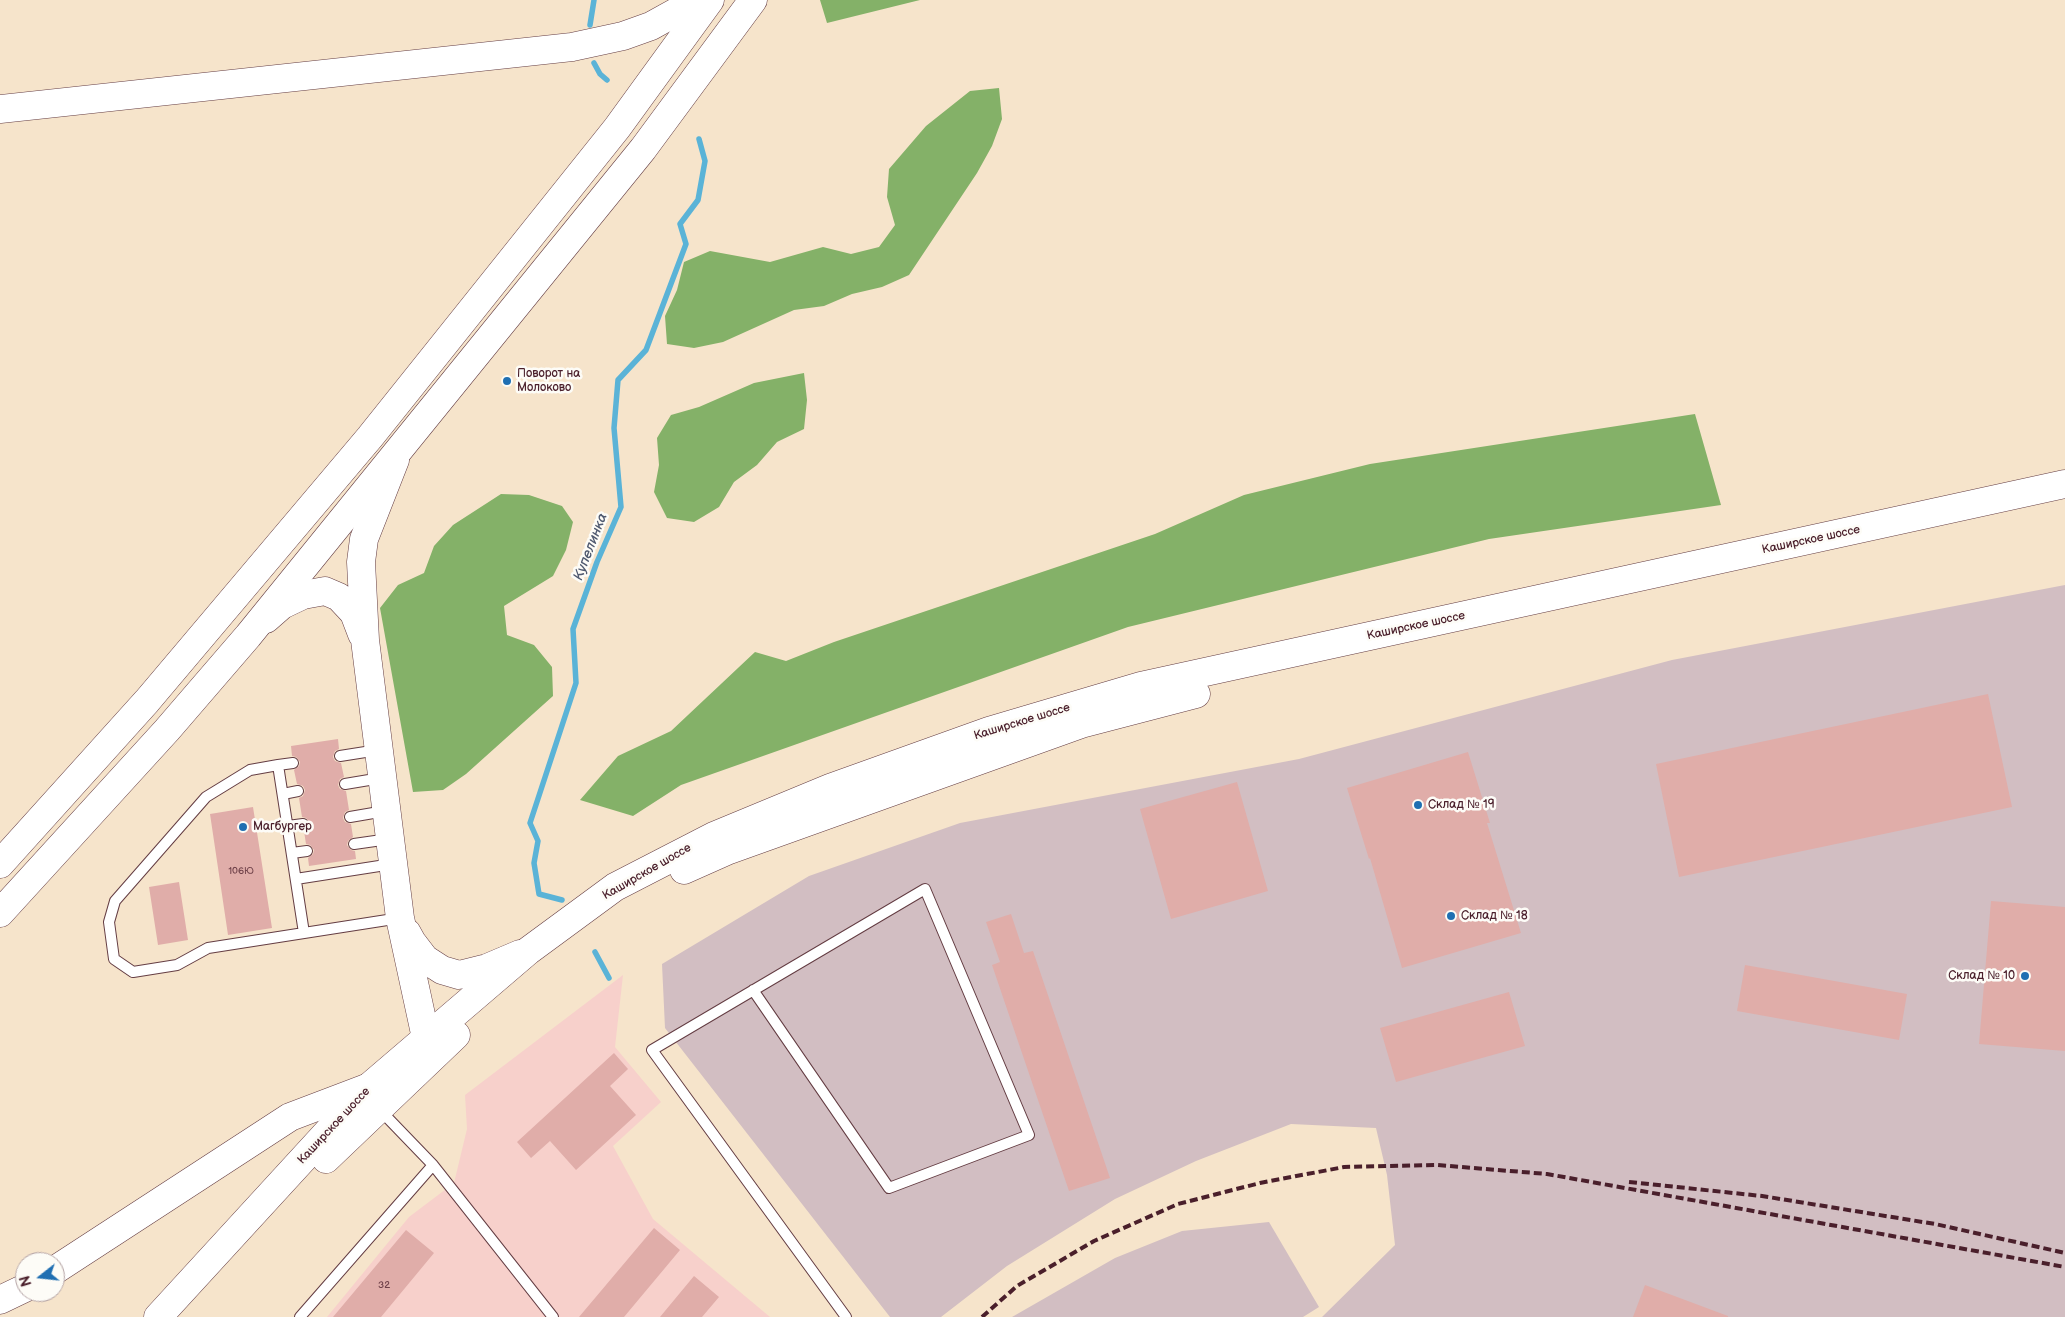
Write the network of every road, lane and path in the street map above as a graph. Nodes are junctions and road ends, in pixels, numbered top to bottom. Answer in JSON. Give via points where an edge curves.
{"nodes":[{"id":1,"x":691,"y":0,"type":"edge"},
{"id":2,"x":710,"y":0,"type":"edge"},
{"id":3,"x":753,"y":0,"type":"edge"},
{"id":4,"x":0,"y":109,"type":"edge"},
{"id":5,"x":399,"y":452,"type":"junction"},
{"id":6,"x":2065,"y":484,"type":"edge"},
{"id":7,"x":2065,"y":503,"type":"edge"},
{"id":8,"x":248,"y":636,"type":"junction"},
{"id":9,"x":365,"y":640,"type":"junction"},
{"id":10,"x":378,"y":750,"type":"junction"},
{"id":11,"x":340,"y":756,"type":"dead end"},
{"id":12,"x":294,"y":763,"type":"dead end"},
{"id":13,"x":278,"y":765,"type":"junction"},
{"id":14,"x":382,"y":778,"type":"junction"},
{"id":15,"x":344,"y":784,"type":"dead end"},
{"id":16,"x":298,"y":791,"type":"dead end"},
{"id":17,"x":283,"y":794,"type":"junction"},
{"id":18,"x":386,"y":811,"type":"junction"},
{"id":19,"x":350,"y":817,"type":"dead end"},
{"id":20,"x":303,"y":824,"type":"dead end"},
{"id":21,"x":288,"y":826,"type":"junction"},
{"id":22,"x":354,"y":844,"type":"dead end"},
{"id":23,"x":307,"y":851,"type":"dead end"},
{"id":24,"x":391,"y":851,"type":"junction"},
{"id":25,"x":292,"y":854,"type":"junction"},
{"id":26,"x":0,"y":864,"type":"edge"},
{"id":27,"x":296,"y":879,"type":"junction"},
{"id":28,"x":0,"y":913,"type":"edge"},
{"id":29,"x":400,"y":918,"type":"junction"},
{"id":30,"x":304,"y":933,"type":"junction"},
{"id":31,"x":528,"y":951,"type":"junction"},
{"id":32,"x":753,"y":990,"type":"junction"},
{"id":33,"x":426,"y":1038,"type":"junction"},
{"id":34,"x":374,"y":1097,"type":"junction"},
{"id":35,"x":434,"y":1165,"type":"junction"},
{"id":36,"x":65,"y":1263,"type":"edge"},
{"id":37,"x":15,"y":1293,"type":"edge"},
{"id":38,"x":0,"y":1300,"type":"edge"},
{"id":39,"x":158,"y":1317,"type":"edge"},
{"id":40,"x":182,"y":1317,"type":"edge"},
{"id":41,"x":300,"y":1317,"type":"edge"},
{"id":42,"x":553,"y":1317,"type":"edge"},
{"id":43,"x":846,"y":1317,"type":"edge"}],
"edges":[{"from":1,"to":4,"type":"main road","via":[[651,26],[623,36],[572,46]]},
{"from":2,"to":26,"type":"main road","via":[[617,128],[370,438],[147,701]]},
{"from":3,"to":5,"type":"main road","via":[[643,149]]},
{"from":5,"to":8,"type":"main road"},
{"from":5,"to":9,"type":"main road","via":[[364,539],[361,562]]},
{"from":6,"to":31,"type":"main road","name":"Каширское шоссе","via":[[1141,686],[989,731],[830,788],[697,844],[616,887]]},
{"from":7,"to":34,"type":"main road","name":"Каширское шоссе","via":[[1160,702],[1081,724],[729,850],[677,873],[592,924],[514,982]]},
{"from":8,"to":9,"type":"main road","via":[[282,604],[303,595],[325,591],[339,597],[354,613]]},
{"from":8,"to":28,"type":"main road"},
{"from":9,"to":10,"type":"main road"},
{"from":10,"to":11,"type":"lane"},
{"from":10,"to":14,"type":"main road"},
{"from":12,"to":13,"type":"lane"},
{"from":13,"to":17,"type":"lane"},
{"from":13,"to":30,"type":"lane","via":[[250,770],[206,797],[115,901],[108,922],[114,959],[133,972],[177,965],[208,948]]},
{"from":14,"to":15,"type":"lane"},
{"from":14,"to":18,"type":"main road"},
{"from":16,"to":17,"type":"lane"},
{"from":17,"to":21,"type":"lane"},
{"from":18,"to":19,"type":"lane"},
{"from":18,"to":24,"type":"main road"},
{"from":20,"to":21,"type":"lane"},
{"from":21,"to":25,"type":"lane"},
{"from":22,"to":24,"type":"lane"},
{"from":23,"to":25,"type":"lane"},
{"from":24,"to":27,"type":"lane"},
{"from":24,"to":29,"type":"main road"},
{"from":25,"to":27,"type":"lane"},
{"from":27,"to":30,"type":"lane"},
{"from":29,"to":30,"type":"lane"},
{"from":29,"to":31,"type":"main road","via":[[425,959],[442,970],[459,975],[487,968]]},
{"from":29,"to":33,"type":"main road"},
{"from":31,"to":33,"type":"main road","name":"Каширское шоссе"},
{"from":32,"to":32,"type":"lane","via":[[925,889],[1030,1135],[889,1188]]},
{"from":32,"to":43,"type":"lane","via":[[652,1050]]},
{"from":33,"to":34,"type":"main road","name":"Каширское шоссе"},
{"from":34,"to":35,"type":"lane"},
{"from":34,"to":36,"type":"main road","via":[[290,1117]]},
{"from":34,"to":39,"type":"main road","name":"Каширское шоссе"},
{"from":34,"to":40,"type":"main road","name":"Каширское шоссе","via":[[311,1174]]},
{"from":35,"to":41,"type":"lane"},
{"from":35,"to":42,"type":"lane"},
{"from":37,"to":38,"type":"main road"}]}
